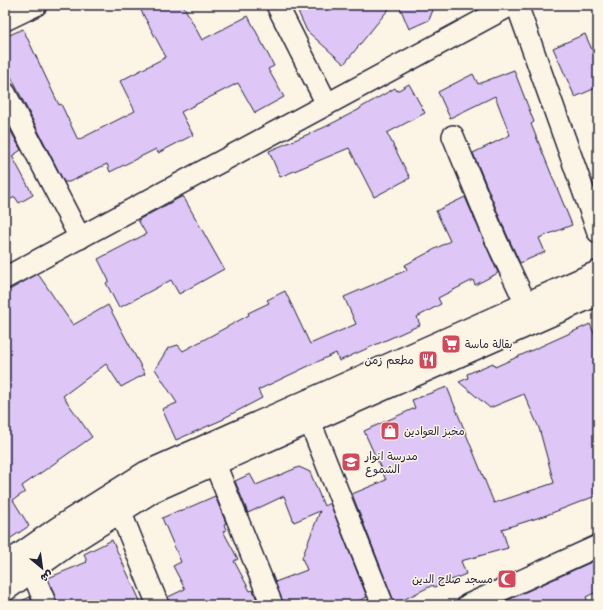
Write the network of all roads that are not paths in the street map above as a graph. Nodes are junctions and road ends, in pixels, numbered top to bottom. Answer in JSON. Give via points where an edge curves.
{"nodes":[{"id":1,"x":36,"y":5,"type":"edge"},
{"id":2,"x":277,"y":5,"type":"edge"},
{"id":3,"x":512,"y":5,"type":"edge"},
{"id":4,"x":517,"y":5,"type":"edge"},
{"id":5,"x":5,"y":20,"type":"edge"},
{"id":6,"x":5,"y":93,"type":"edge"},
{"id":7,"x":327,"y":104,"type":"junction"},
{"id":8,"x":453,"y":136,"type":"dead end"},
{"id":9,"x":598,"y":232,"type":"edge"},
{"id":10,"x":80,"y":238,"type":"junction"},
{"id":11,"x":598,"y":272,"type":"edge"},
{"id":12,"x":5,"y":278,"type":"edge"},
{"id":13,"x":598,"y":294,"type":"edge"},
{"id":14,"x":526,"y":304,"type":"junction"},
{"id":15,"x":310,"y":422,"type":"junction"},
{"id":16,"x":215,"y":464,"type":"junction"},
{"id":17,"x":120,"y":512,"type":"junction"},
{"id":18,"x":598,"y":546,"type":"edge"},
{"id":19,"x":5,"y":565,"type":"edge"},
{"id":20,"x":32,"y":571,"type":"junction"},
{"id":21,"x":5,"y":590,"type":"edge"},
{"id":22,"x":46,"y":605,"type":"edge"},
{"id":23,"x":158,"y":605,"type":"edge"},
{"id":24,"x":272,"y":605,"type":"edge"},
{"id":25,"x":383,"y":605,"type":"edge"},
{"id":26,"x":468,"y":605,"type":"edge"}],
"edges":[{"from":1,"to":5,"type":"street"},
{"from":2,"to":7,"type":"street"},
{"from":3,"to":7,"type":"street"},
{"from":4,"to":9,"type":"street"},
{"from":6,"to":10,"type":"street"},
{"from":7,"to":10,"type":"street"},
{"from":8,"to":14,"type":"street","via":[[496,240]]},
{"from":10,"to":12,"type":"street"},
{"from":11,"to":14,"type":"street"},
{"from":13,"to":15,"type":"street"},
{"from":14,"to":19,"type":"street","via":[[144,473]]},
{"from":15,"to":16,"type":"street"},
{"from":15,"to":25,"type":"street"},
{"from":16,"to":17,"type":"street","via":[[153,491]]},
{"from":16,"to":24,"type":"street"},
{"from":17,"to":20,"type":"street"},
{"from":17,"to":23,"type":"street"},
{"from":18,"to":26,"type":"street"},
{"from":20,"to":21,"type":"street"},
{"from":20,"to":22,"type":"street"}]}
